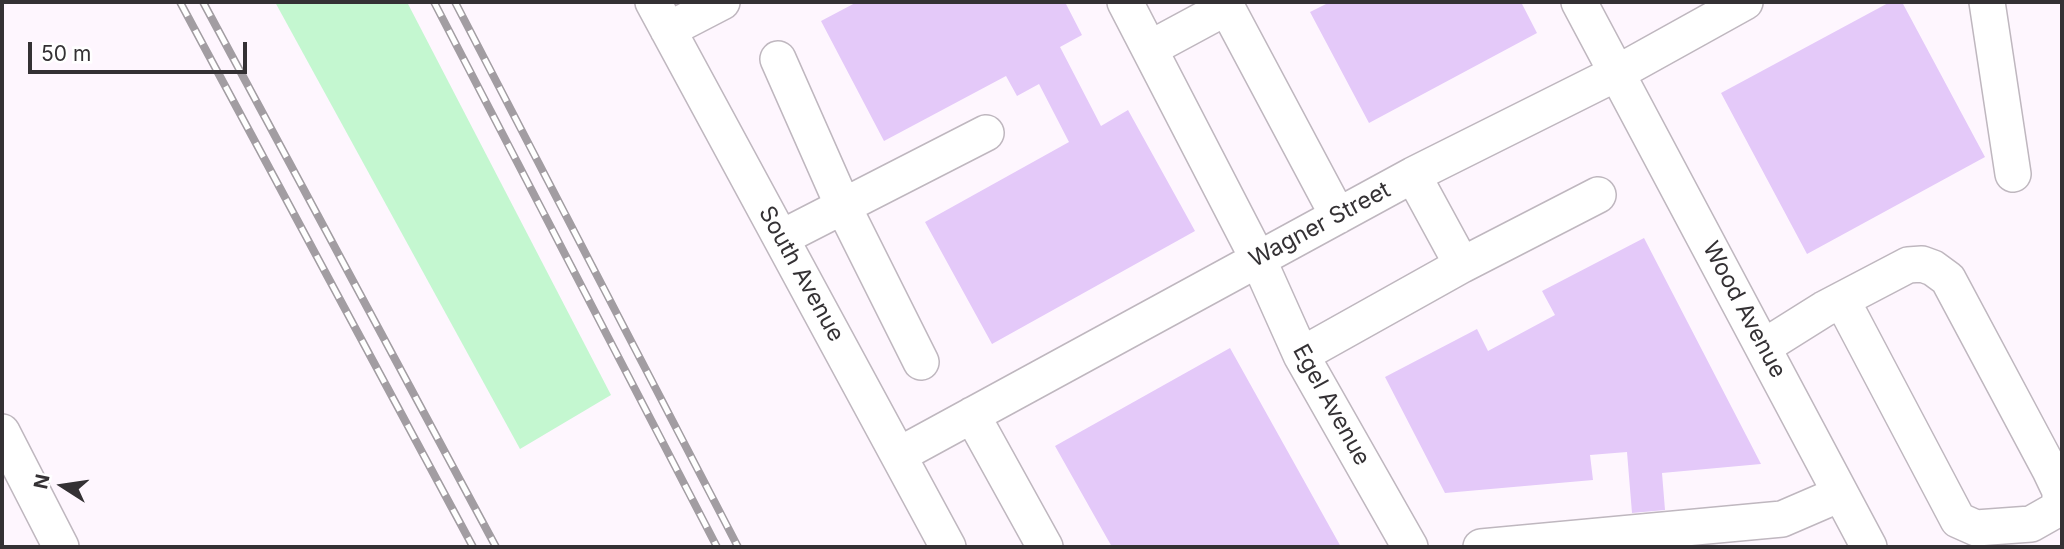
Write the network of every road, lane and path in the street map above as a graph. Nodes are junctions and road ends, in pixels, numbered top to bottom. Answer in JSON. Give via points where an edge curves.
{"nodes":[{"id":1,"x":722,"y":2,"type":"edge"},
{"id":2,"x":1125,"y":2,"type":"edge"},
{"id":3,"x":1579,"y":2,"type":"edge"},
{"id":4,"x":1745,"y":2,"type":"edge"},
{"id":5,"x":1987,"y":2,"type":"edge"},
{"id":6,"x":1225,"y":4,"type":"edge"},
{"id":7,"x":1698,"y":13,"type":"edge"},
{"id":8,"x":661,"y":16,"type":"edge"},
{"id":9,"x":1151,"y":48,"type":"junction"},
{"id":10,"x":778,"y":58,"type":"dead end"},
{"id":11,"x":1617,"y":73,"type":"junction"},
{"id":12,"x":986,"y":132,"type":"dead end"},
{"id":13,"x":2013,"y":174,"type":"dead end"},
{"id":14,"x":1413,"y":175,"type":"junction"},
{"id":15,"x":1598,"y":195,"type":"dead end"},
{"id":16,"x":843,"y":206,"type":"junction"},
{"id":17,"x":1338,"y":216,"type":"junction"},
{"id":18,"x":781,"y":238,"type":"junction"},
{"id":19,"x":1258,"y":258,"type":"junction"},
{"id":20,"x":1462,"y":265,"type":"junction"},
{"id":21,"x":1848,"y":309,"type":"junction"},
{"id":22,"x":1765,"y":346,"type":"junction"},
{"id":23,"x":1301,"y":355,"type":"junction"},
{"id":24,"x":921,"y":362,"type":"dead end"},
{"id":25,"x":972,"y":415,"type":"junction"},
{"id":26,"x":2,"y":432,"type":"edge"},
{"id":27,"x":899,"y":455,"type":"junction"},
{"id":28,"x":1840,"y":494,"type":"junction"},
{"id":29,"x":1399,"y":543,"type":"edge"},
{"id":30,"x":61,"y":547,"type":"edge"},
{"id":31,"x":948,"y":547,"type":"edge"},
{"id":32,"x":1045,"y":547,"type":"edge"},
{"id":33,"x":1481,"y":547,"type":"edge"},
{"id":34,"x":1869,"y":547,"type":"edge"}],
"edges":[{"from":1,"to":8,"type":"street"},
{"from":2,"to":9,"type":"street","name":"Egel Avenue"},
{"from":3,"to":11,"type":"street","name":"Wood Avenue"},
{"from":4,"to":7,"type":"street","name":"Wagner Street"},
{"from":5,"to":13,"type":"street"},
{"from":6,"to":9,"type":"street"},
{"from":6,"to":17,"type":"street"},
{"from":7,"to":11,"type":"street","name":"Wagner Street"},
{"from":8,"to":18,"type":"street","name":"South Avenue"},
{"from":9,"to":19,"type":"street","name":"Egel Avenue"},
{"from":10,"to":16,"type":"street"},
{"from":11,"to":14,"type":"street","name":"Wagner Street"},
{"from":11,"to":22,"type":"street","name":"Wood Avenue"},
{"from":12,"to":16,"type":"street"},
{"from":14,"to":17,"type":"street","name":"Wagner Street"},
{"from":14,"to":20,"type":"street"},
{"from":15,"to":20,"type":"street"},
{"from":16,"to":18,"type":"street"},
{"from":16,"to":24,"type":"street"},
{"from":17,"to":19,"type":"street","name":"Wagner Street"},
{"from":18,"to":27,"type":"street","name":"South Avenue"},
{"from":19,"to":23,"type":"street","name":"Egel Avenue"},
{"from":19,"to":25,"type":"street","name":"Wagner Street"},
{"from":20,"to":23,"type":"street"},
{"from":21,"to":21,"type":"street","via":[[1882,278],[1908,265],[1922,264],[1948,279],[2060,491],[2060,504],[2054,511],[2031,524],[1976,528],[1958,520]]},
{"from":21,"to":22,"type":"street","via":[[1824,309]]},
{"from":22,"to":28,"type":"street","name":"Wood Avenue"},
{"from":23,"to":29,"type":"street","name":"Egel Avenue"},
{"from":25,"to":27,"type":"street","name":"Wagner Street"},
{"from":25,"to":32,"type":"street"},
{"from":26,"to":30,"type":"street"},
{"from":27,"to":31,"type":"street","name":"South Avenue"},
{"from":28,"to":33,"type":"street","via":[[1782,519]]},
{"from":28,"to":34,"type":"street","name":"Wood Avenue"}]}
